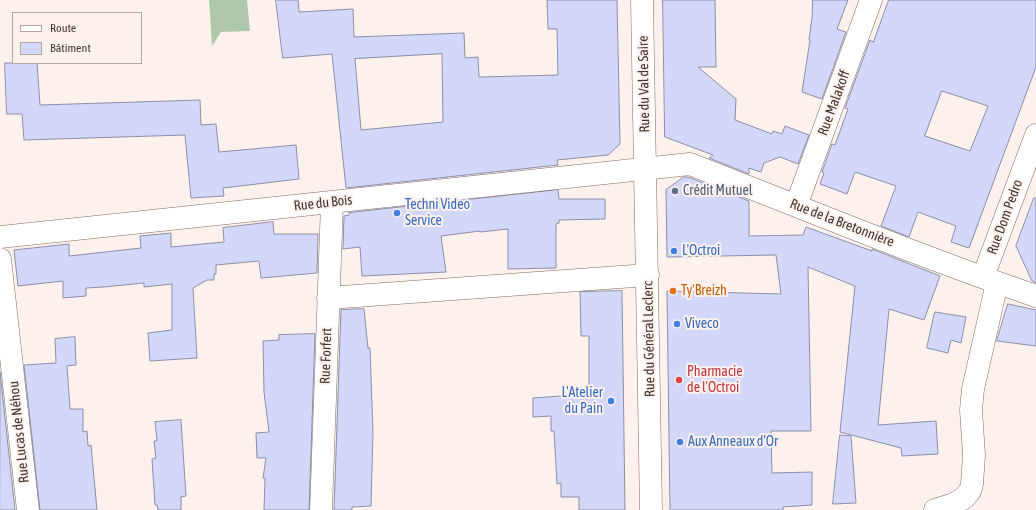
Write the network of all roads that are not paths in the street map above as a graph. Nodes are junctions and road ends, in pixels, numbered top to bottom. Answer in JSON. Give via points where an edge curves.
{"nodes":[{"id":1,"x":642,"y":0,"type":"edge"},
{"id":2,"x":871,"y":0,"type":"edge"},
{"id":3,"x":1036,"y":135,"type":"edge"},
{"id":4,"x":645,"y":168,"type":"junction"},
{"id":5,"x":332,"y":203,"type":"junction"},
{"id":6,"x":796,"y":206,"type":"junction"},
{"id":7,"x":0,"y":237,"type":"edge"},
{"id":8,"x":0,"y":259,"type":"edge"},
{"id":9,"x":648,"y":275,"type":"junction"},
{"id":10,"x":990,"y":280,"type":"junction"},
{"id":11,"x":1036,"y":296,"type":"edge"},
{"id":12,"x":328,"y":298,"type":"junction"},
{"id":13,"x":28,"y":510,"type":"edge"},
{"id":14,"x":321,"y":510,"type":"edge"},
{"id":15,"x":652,"y":510,"type":"edge"},
{"id":16,"x":935,"y":510,"type":"edge"}],
"edges":[{"from":1,"to":4,"type":"street","name":"Rue du Val de Saire"},
{"from":2,"to":6,"type":"street","name":"Rue Malakoff"},
{"from":3,"to":10,"type":"street","name":"Rue Dom Pedro"},
{"from":4,"to":5,"type":"street","name":"Rue du Bois"},
{"from":4,"to":6,"type":"street","name":"Rue de la Bretonnière","via":[[690,164]]},
{"from":4,"to":9,"type":"street","name":"Rue du Général Leclerc"},
{"from":5,"to":7,"type":"street","name":"Rue du Bois"},
{"from":5,"to":12,"type":"street","name":"Rue Forfert"},
{"from":6,"to":10,"type":"street","name":"Rue de la Bretonnière"},
{"from":8,"to":13,"type":"street","name":"Rue Lucas de Néhou"},
{"from":9,"to":12,"type":"street"},
{"from":9,"to":15,"type":"street","name":"Rue du Général Leclerc"},
{"from":10,"to":11,"type":"street","name":"Rue de la Bretonnière"},
{"from":10,"to":16,"type":"street","name":"Rue Dom Pedro","via":[[971,410],[974,455],[972,484],[964,498]]},
{"from":12,"to":14,"type":"street","name":"Rue Forfert"}]}
